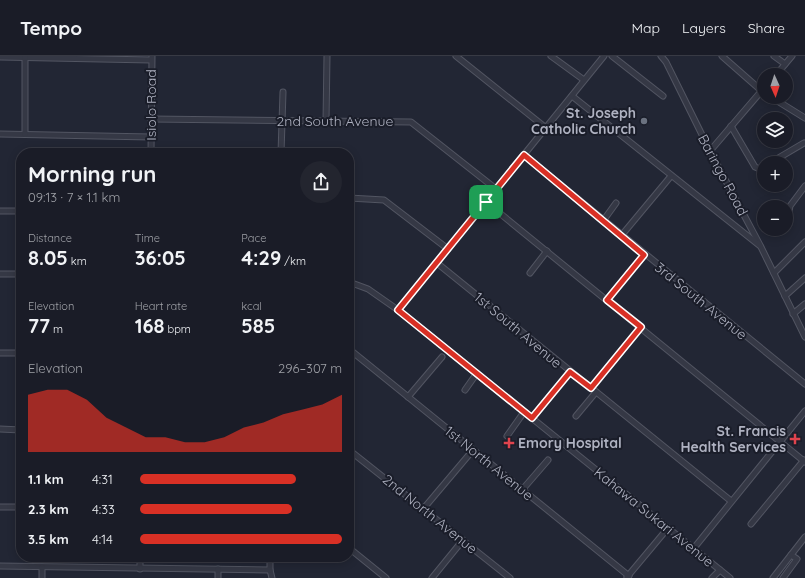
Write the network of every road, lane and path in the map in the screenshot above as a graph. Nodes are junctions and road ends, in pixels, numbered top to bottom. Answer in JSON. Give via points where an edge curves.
{"nodes":[{"id":1,"x":327,"y":56,"type":"edge"},
{"id":2,"x":456,"y":56,"type":"edge"},
{"id":3,"x":551,"y":56,"type":"edge"},
{"id":4,"x":604,"y":56,"type":"edge"},
{"id":5,"x":612,"y":56,"type":"edge"},
{"id":6,"x":662,"y":56,"type":"edge"},
{"id":7,"x":722,"y":56,"type":"edge"},
{"id":8,"x":774,"y":56,"type":"edge"},
{"id":9,"x":792,"y":56,"type":"edge"},
{"id":10,"x":0,"y":57,"type":"edge"},
{"id":11,"x":25,"y":57,"type":"edge"},
{"id":12,"x":152,"y":58,"type":"edge"},
{"id":13,"x":785,"y":64,"type":"junction"},
{"id":14,"x":782,"y":68,"type":"edge"},
{"id":15,"x":584,"y":80,"type":"junction"},
{"id":16,"x":757,"y":86,"type":"edge"},
{"id":17,"x":283,"y":92,"type":"dead end"},
{"id":18,"x":572,"y":96,"type":"junction"},
{"id":19,"x":663,"y":96,"type":"dead end"},
{"id":20,"x":757,"y":98,"type":"edge"},
{"id":21,"x":782,"y":104,"type":"edge"},
{"id":22,"x":805,"y":118,"type":"edge"},
{"id":23,"x":151,"y":119,"type":"junction"},
{"id":24,"x":283,"y":121,"type":"junction"},
{"id":25,"x":326,"y":121,"type":"junction"},
{"id":26,"x":732,"y":126,"type":"junction"},
{"id":27,"x":546,"y":128,"type":"junction"},
{"id":28,"x":0,"y":134,"type":"edge"},
{"id":29,"x":25,"y":134,"type":"junction"},
{"id":30,"x":151,"y":137,"type":"junction"},
{"id":31,"x":804,"y":143,"type":"edge"},
{"id":32,"x":151,"y":148,"type":"edge"},
{"id":33,"x":281,"y":148,"type":"edge"},
{"id":34,"x":710,"y":151,"type":"junction"},
{"id":35,"x":524,"y":155,"type":"junction"},
{"id":36,"x":782,"y":156,"type":"edge"},
{"id":37,"x":757,"y":168,"type":"edge"},
{"id":38,"x":671,"y":176,"type":"junction"},
{"id":39,"x":805,"y":186,"type":"edge"},
{"id":40,"x":496,"y":189,"type":"junction"},
{"id":41,"x":354,"y":198,"type":"edge"},
{"id":42,"x":486,"y":202,"type":"junction"},
{"id":43,"x":793,"y":202,"type":"edge"},
{"id":44,"x":616,"y":203,"type":"dead end"},
{"id":45,"x":0,"y":211,"type":"edge"},
{"id":46,"x":16,"y":211,"type":"edge"},
{"id":47,"x":602,"y":221,"type":"junction"},
{"id":48,"x":621,"y":236,"type":"junction"},
{"id":49,"x":805,"y":242,"type":"edge"},
{"id":50,"x":761,"y":247,"type":"junction"},
{"id":51,"x":448,"y":249,"type":"junction"},
{"id":52,"x":546,"y":251,"type":"junction"},
{"id":53,"x":644,"y":255,"type":"junction"},
{"id":54,"x":437,"y":263,"type":"junction"},
{"id":55,"x":530,"y":273,"type":"dead end"},
{"id":56,"x":774,"y":273,"type":"junction"},
{"id":57,"x":0,"y":274,"type":"edge"},
{"id":58,"x":16,"y":274,"type":"edge"},
{"id":59,"x":805,"y":278,"type":"edge"},
{"id":60,"x":354,"y":284,"type":"edge"},
{"id":61,"x":785,"y":296,"type":"junction"},
{"id":62,"x":607,"y":300,"type":"junction"},
{"id":63,"x":805,"y":304,"type":"edge"},
{"id":64,"x":398,"y":310,"type":"junction"},
{"id":65,"x":793,"y":314,"type":"junction"},
{"id":66,"x":641,"y":327,"type":"junction"},
{"id":67,"x":805,"y":337,"type":"edge"},
{"id":68,"x":0,"y":353,"type":"edge"},
{"id":69,"x":16,"y":353,"type":"edge"},
{"id":70,"x":354,"y":353,"type":"edge"},
{"id":71,"x":442,"y":357,"type":"dead end"},
{"id":72,"x":570,"y":372,"type":"junction"},
{"id":73,"x":477,"y":373,"type":"junction"},
{"id":74,"x":805,"y":384,"type":"edge"},
{"id":75,"x":591,"y":388,"type":"junction"},
{"id":76,"x":464,"y":390,"type":"dead end"},
{"id":77,"x":596,"y":392,"type":"junction"},
{"id":78,"x":408,"y":397,"type":"junction"},
{"id":79,"x":805,"y":411,"type":"edge"},
{"id":80,"x":524,"y":412,"type":"junction"},
{"id":81,"x":576,"y":416,"type":"dead end"},
{"id":82,"x":532,"y":418,"type":"junction"},
{"id":83,"x":0,"y":430,"type":"edge"},
{"id":84,"x":16,"y":430,"type":"edge"},
{"id":85,"x":507,"y":436,"type":"dead end"},
{"id":86,"x":781,"y":440,"type":"junction"},
{"id":87,"x":472,"y":450,"type":"junction"},
{"id":88,"x":354,"y":454,"type":"edge"},
{"id":89,"x":548,"y":460,"type":"dead end"},
{"id":90,"x":804,"y":461,"type":"edge"},
{"id":91,"x":522,"y":490,"type":"junction"},
{"id":92,"x":730,"y":501,"type":"junction"},
{"id":93,"x":0,"y":507,"type":"edge"},
{"id":94,"x":16,"y":507,"type":"edge"},
{"id":95,"x":424,"y":508,"type":"junction"},
{"id":96,"x":751,"y":524,"type":"dead end"},
{"id":97,"x":668,"y":528,"type":"junction"},
{"id":98,"x":805,"y":537,"type":"edge"},
{"id":99,"x":463,"y":540,"type":"junction"},
{"id":100,"x":694,"y":548,"type":"junction"},
{"id":101,"x":354,"y":552,"type":"edge"},
{"id":102,"x":791,"y":555,"type":"junction"},
{"id":103,"x":140,"y":562,"type":"edge"},
{"id":104,"x":270,"y":562,"type":"edge"},
{"id":105,"x":0,"y":566,"type":"edge"},
{"id":106,"x":42,"y":567,"type":"junction"},
{"id":107,"x":140,"y":569,"type":"junction"},
{"id":108,"x":218,"y":569,"type":"junction"},
{"id":109,"x":270,"y":570,"type":"junction"},
{"id":110,"x":720,"y":570,"type":"junction"},
{"id":111,"x":628,"y":577,"type":"edge"},
{"id":112,"x":42,"y":578,"type":"edge"},
{"id":113,"x":218,"y":578,"type":"edge"},
{"id":114,"x":272,"y":578,"type":"edge"},
{"id":115,"x":386,"y":578,"type":"edge"},
{"id":116,"x":432,"y":578,"type":"edge"},
{"id":117,"x":510,"y":578,"type":"edge"},
{"id":118,"x":712,"y":578,"type":"edge"},
{"id":119,"x":730,"y":578,"type":"edge"},
{"id":120,"x":773,"y":578,"type":"edge"},
{"id":121,"x":783,"y":578,"type":"edge"}],
"edges":[{"from":1,"to":25,"type":"street"},
{"from":2,"to":27,"type":"street"},
{"from":3,"to":15,"type":"street"},
{"from":4,"to":15,"type":"street"},
{"from":5,"to":19,"type":"street"},
{"from":6,"to":34,"type":"street","name":"Baringo Road"},
{"from":7,"to":16,"type":"street"},
{"from":8,"to":13,"type":"street"},
{"from":9,"to":13,"type":"street"},
{"from":10,"to":11,"type":"street"},
{"from":11,"to":12,"type":"street"},
{"from":11,"to":29,"type":"street"},
{"from":12,"to":23,"type":"street","name":"Isiolo Road"},
{"from":13,"to":14,"type":"street"},
{"from":15,"to":18,"type":"street"},
{"from":17,"to":24,"type":"street"},
{"from":18,"to":27,"type":"street"},
{"from":18,"to":38,"type":"street"},
{"from":20,"to":26,"type":"street"},
{"from":21,"to":22,"type":"street"},
{"from":23,"to":24,"type":"street","name":"2nd South Avenue"},
{"from":23,"to":30,"type":"street","name":"Isiolo Road"},
{"from":24,"to":25,"type":"street","name":"2nd South Avenue"},
{"from":24,"to":33,"type":"street"},
{"from":25,"to":40,"type":"street","name":"2nd South Avenue","via":[[411,122]]},
{"from":26,"to":34,"type":"street"},
{"from":26,"to":37,"type":"street","via":[[754,167]]},
{"from":27,"to":35,"type":"street"},
{"from":28,"to":29,"type":"street"},
{"from":29,"to":30,"type":"street"},
{"from":30,"to":32,"type":"street","name":"Isiolo Road"},
{"from":31,"to":36,"type":"street"},
{"from":34,"to":50,"type":"street","name":"Baringo Road"},
{"from":35,"to":40,"type":"street"},
{"from":35,"to":47,"type":"street","name":"3rd South Avenue"},
{"from":38,"to":48,"type":"street"},
{"from":38,"to":50,"type":"street"},
{"from":39,"to":43,"type":"street"},
{"from":40,"to":42,"type":"street"},
{"from":41,"to":51,"type":"street","via":[[384,200]]},
{"from":42,"to":51,"type":"street"},
{"from":42,"to":52,"type":"street"},
{"from":44,"to":47,"type":"street"},
{"from":45,"to":46,"type":"street"},
{"from":47,"to":48,"type":"street","name":"3rd South Avenue"},
{"from":48,"to":53,"type":"street","name":"3rd South Avenue"},
{"from":49,"to":56,"type":"street"},
{"from":50,"to":56,"type":"street","name":"Baringo Road"},
{"from":51,"to":54,"type":"street"},
{"from":52,"to":55,"type":"street"},
{"from":52,"to":62,"type":"street"},
{"from":53,"to":62,"type":"street"},
{"from":53,"to":74,"type":"street","name":"3rd South Avenue"},
{"from":54,"to":64,"type":"street"},
{"from":54,"to":72,"type":"street","name":"1st South Avenue"},
{"from":56,"to":61,"type":"street","name":"Baringo Road"},
{"from":57,"to":58,"type":"street"},
{"from":59,"to":61,"type":"street"},
{"from":60,"to":64,"type":"street","name":"Kahawa Sukari Avenue","via":[[368,289]]},
{"from":61,"to":65,"type":"street","name":"Baringo Road"},
{"from":62,"to":66,"type":"street"},
{"from":63,"to":65,"type":"street"},
{"from":64,"to":73,"type":"street","name":"Kahawa Sukari Avenue"},
{"from":65,"to":67,"type":"street","name":"Baringo Road"},
{"from":66,"to":75,"type":"street"},
{"from":66,"to":86,"type":"street"},
{"from":68,"to":69,"type":"street"},
{"from":70,"to":78,"type":"street","name":"1st North Avenue"},
{"from":71,"to":78,"type":"street"},
{"from":72,"to":75,"type":"street","name":"1st South Avenue"},
{"from":72,"to":82,"type":"street"},
{"from":73,"to":76,"type":"street"},
{"from":73,"to":80,"type":"street","name":"Kahawa Sukari Avenue"},
{"from":75,"to":77,"type":"street","name":"1st South Avenue"},
{"from":77,"to":81,"type":"street"},
{"from":77,"to":92,"type":"street","name":"1st South Avenue"},
{"from":78,"to":87,"type":"street","name":"1st North Avenue"},
{"from":79,"to":86,"type":"street"},
{"from":80,"to":82,"type":"street","name":"Kahawa Sukari Avenue"},
{"from":80,"to":85,"type":"street"},
{"from":82,"to":97,"type":"street","name":"Kahawa Sukari Avenue"},
{"from":83,"to":84,"type":"street"},
{"from":86,"to":90,"type":"street"},
{"from":86,"to":92,"type":"street"},
{"from":87,"to":91,"type":"street","name":"1st North Avenue"},
{"from":87,"to":95,"type":"street"},
{"from":88,"to":95,"type":"street","name":"2nd North Avenue"},
{"from":89,"to":91,"type":"street"},
{"from":90,"to":96,"type":"street"},
{"from":91,"to":111,"type":"street","name":"1st North Avenue"},
{"from":92,"to":100,"type":"street"},
{"from":93,"to":94,"type":"street"},
{"from":95,"to":99,"type":"street","name":"2nd North Avenue"},
{"from":97,"to":100,"type":"street","name":"Kahawa Sukari Avenue"},
{"from":97,"to":111,"type":"street"},
{"from":98,"to":102,"type":"street"},
{"from":99,"to":116,"type":"street"},
{"from":99,"to":117,"type":"street","name":"2nd North Avenue"},
{"from":100,"to":110,"type":"street","name":"Kahawa Sukari Avenue"},
{"from":101,"to":115,"type":"street"},
{"from":102,"to":120,"type":"street"},
{"from":102,"to":121,"type":"street","via":[[797,559]]},
{"from":103,"to":107,"type":"street"},
{"from":104,"to":109,"type":"street"},
{"from":105,"to":106,"type":"street"},
{"from":106,"to":107,"type":"street"},
{"from":106,"to":112,"type":"street"},
{"from":107,"to":108,"type":"street"},
{"from":108,"to":109,"type":"street"},
{"from":108,"to":113,"type":"street"},
{"from":109,"to":114,"type":"street"},
{"from":110,"to":118,"type":"street"},
{"from":110,"to":119,"type":"street","name":"Kahawa Sukari Avenue"}]}
